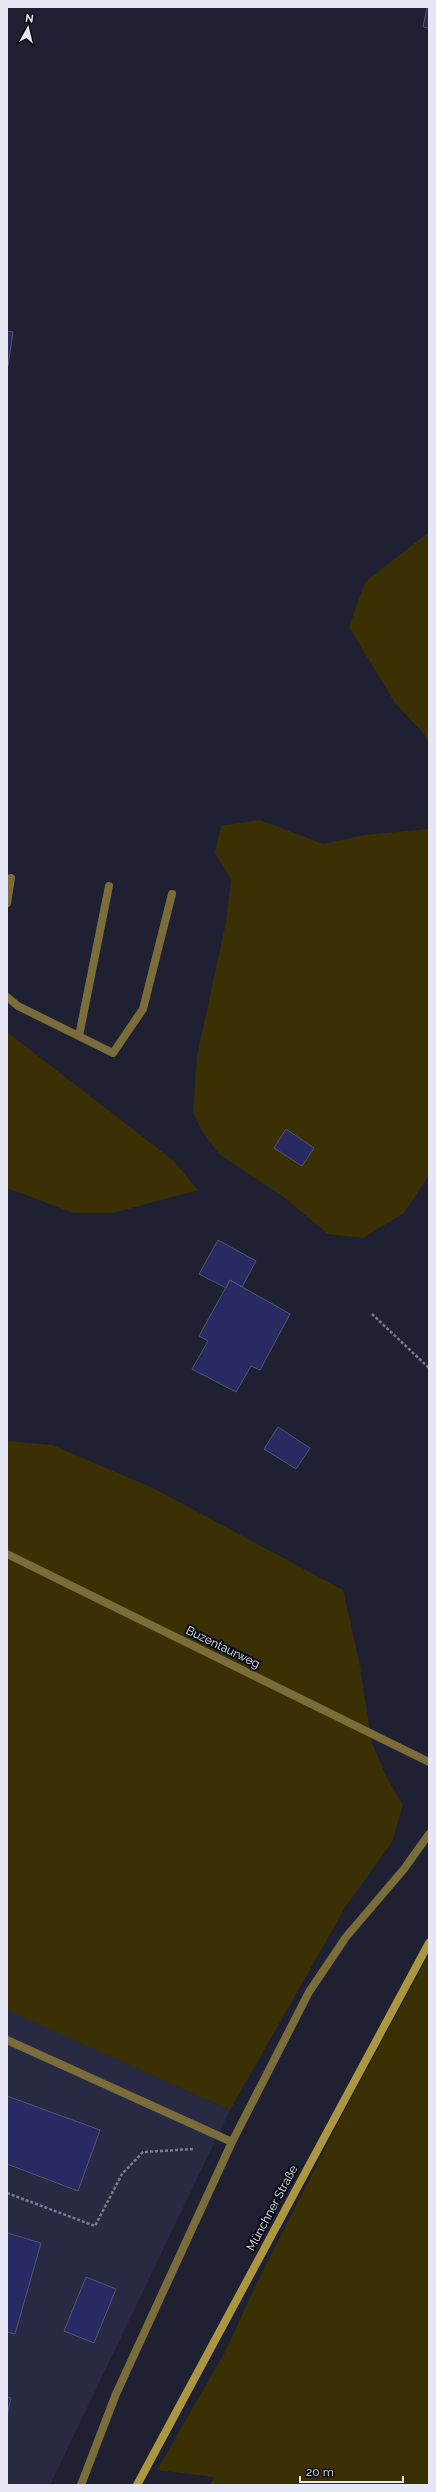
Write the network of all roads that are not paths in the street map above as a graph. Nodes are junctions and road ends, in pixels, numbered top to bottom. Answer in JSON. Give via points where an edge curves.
{"nodes":[{"id":1,"x":11,"y":878,"type":"dead end"},
{"id":2,"x":109,"y":886,"type":"dead end"},
{"id":3,"x":172,"y":894,"type":"dead end"},
{"id":4,"x":7,"y":903,"type":"edge"},
{"id":5,"x":7,"y":996,"type":"edge"},
{"id":6,"x":79,"y":1036,"type":"junction"},
{"id":7,"x":7,"y":1554,"type":"edge"},
{"id":8,"x":429,"y":1762,"type":"edge"},
{"id":9,"x":429,"y":1834,"type":"edge"},
{"id":10,"x":429,"y":1943,"type":"edge"},
{"id":11,"x":7,"y":2040,"type":"edge"},
{"id":12,"x":232,"y":2142,"type":"junction"},
{"id":13,"x":81,"y":2485,"type":"edge"},
{"id":14,"x":137,"y":2485,"type":"edge"}],
"edges":[{"from":1,"to":4,"type":"lane"},
{"from":2,"to":6,"type":"lane"},
{"from":3,"to":6,"type":"lane","via":[[142,1009],[113,1053]]},
{"from":5,"to":6,"type":"lane","via":[[18,1006]]},
{"from":7,"to":8,"type":"lane","name":"Buzentaurweg"},
{"from":9,"to":12,"type":"lane","via":[[404,1869],[346,1937],[309,1992]]},
{"from":10,"to":14,"type":"main road","name":"Münchner Straße"},
{"from":11,"to":12,"type":"lane"},
{"from":12,"to":13,"type":"lane","via":[[116,2394]]}]}
